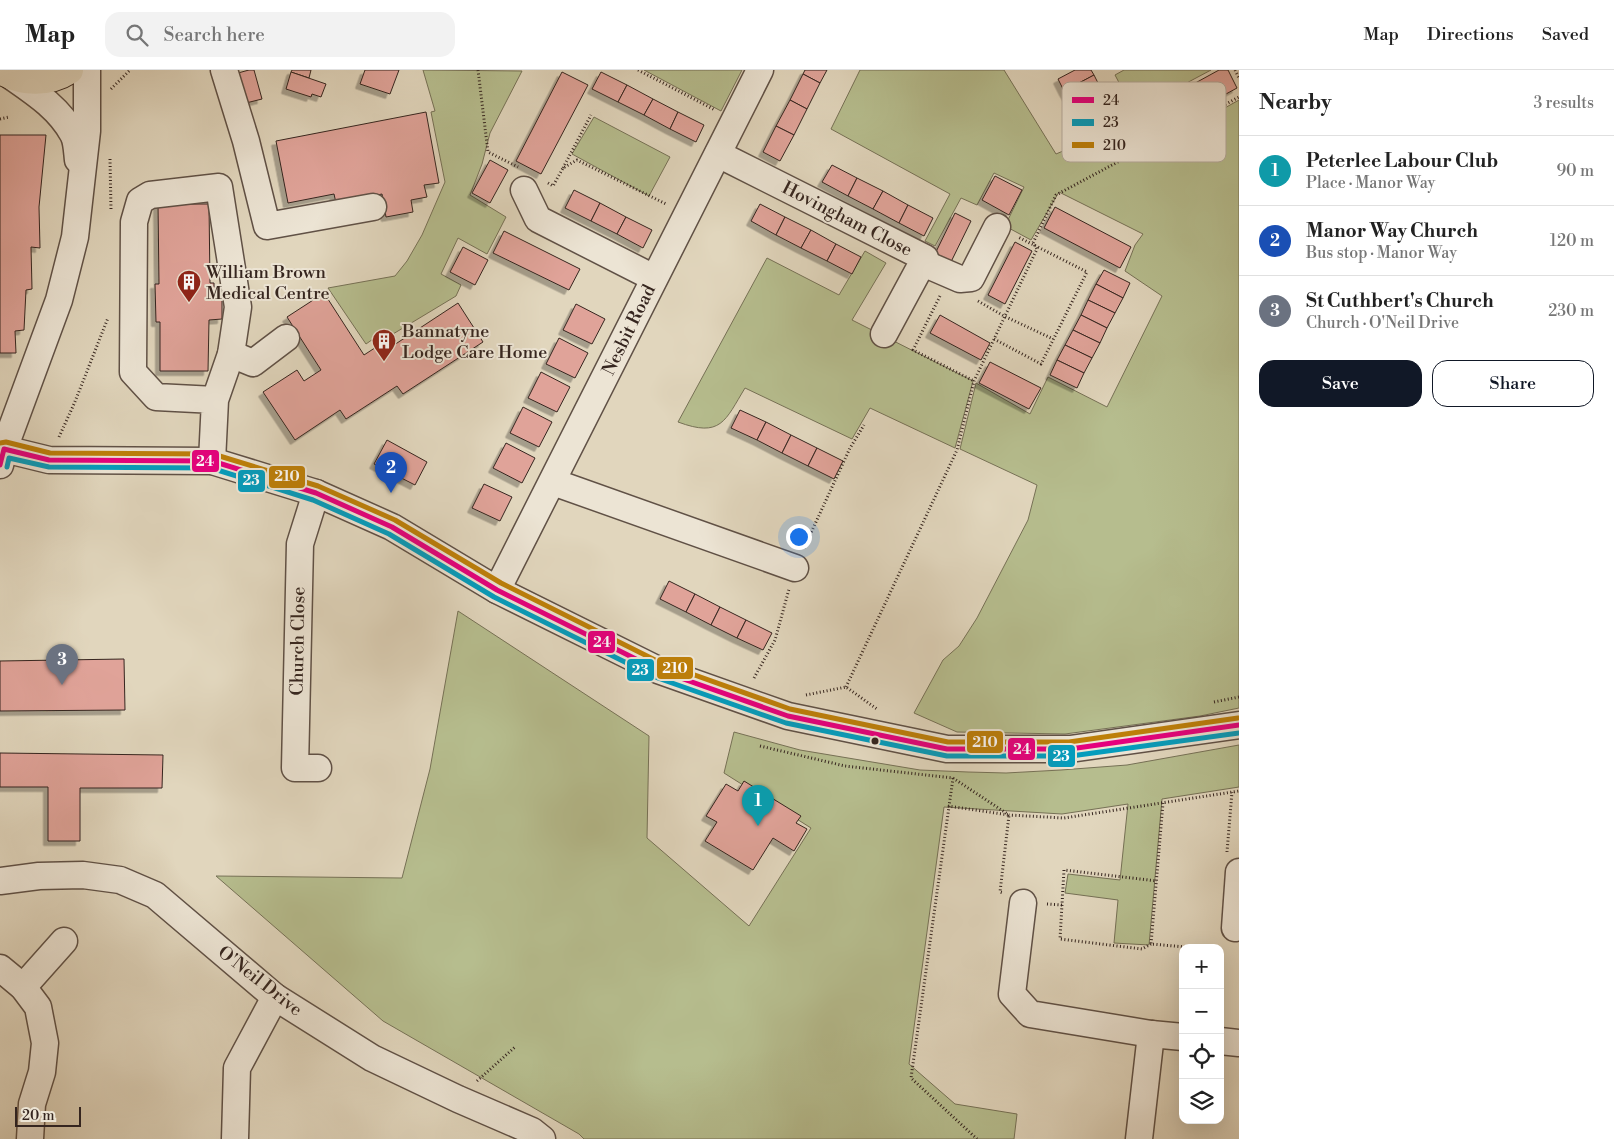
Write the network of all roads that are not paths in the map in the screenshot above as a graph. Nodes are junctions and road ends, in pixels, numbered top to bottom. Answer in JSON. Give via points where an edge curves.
{"nodes":[{"id":1,"x":69,"y":70,"type":"edge"},
{"id":2,"x":87,"y":70,"type":"edge"},
{"id":3,"x":224,"y":70,"type":"edge"},
{"id":4,"x":760,"y":70,"type":"edge"},
{"id":5,"x":6,"y":73,"type":"edge"},
{"id":6,"x":718,"y":154,"type":"junction"},
{"id":7,"x":81,"y":178,"type":"junction"},
{"id":8,"x":529,"y":180,"type":"road end"},
{"id":9,"x":373,"y":207,"type":"dead end"},
{"id":10,"x":997,"y":227,"type":"road end"},
{"id":11,"x":923,"y":263,"type":"junction"},
{"id":12,"x":654,"y":278,"type":"junction"},
{"id":13,"x":884,"y":334,"type":"dead end"},
{"id":14,"x":286,"y":338,"type":"dead end"},
{"id":15,"x":231,"y":354,"type":"junction"},
{"id":16,"x":215,"y":400,"type":"junction"},
{"id":17,"x":2,"y":457,"type":"edge"},
{"id":18,"x":212,"y":461,"type":"junction"},
{"id":19,"x":554,"y":482,"type":"junction"},
{"id":20,"x":316,"y":493,"type":"junction"},
{"id":21,"x":795,"y":568,"type":"dead end"},
{"id":22,"x":497,"y":590,"type":"junction"},
{"id":23,"x":1239,"y":725,"type":"edge"},
{"id":24,"x":318,"y":768,"type":"dead end"},
{"id":25,"x":1239,"y":872,"type":"edge"},
{"id":26,"x":0,"y":881,"type":"edge"},
{"id":27,"x":1023,"y":903,"type":"road end"},
{"id":28,"x":1235,"y":928,"type":"dead end"},
{"id":29,"x":64,"y":941,"type":"dead end"},
{"id":30,"x":0,"y":968,"type":"edge"},
{"id":31,"x":22,"y":987,"type":"junction"},
{"id":32,"x":275,"y":997,"type":"junction"},
{"id":33,"x":1151,"y":1034,"type":"junction"},
{"id":34,"x":1179,"y":1037,"type":"edge"},
{"id":35,"x":1224,"y":1041,"type":"edge"},
{"id":36,"x":1239,"y":1043,"type":"edge"},
{"id":37,"x":30,"y":1139,"type":"edge"},
{"id":38,"x":235,"y":1139,"type":"edge"},
{"id":39,"x":542,"y":1139,"type":"edge"},
{"id":40,"x":1139,"y":1139,"type":"edge"}],
"edges":[{"from":1,"to":5,"type":"main road","via":[[61,76],[37,80]]},
{"from":2,"to":7,"type":"street"},
{"from":3,"to":9,"type":"street","via":[[267,226]]},
{"from":4,"to":6,"type":"street","name":"Nesbit Road"},
{"from":5,"to":7,"type":"street","via":[[42,97],[74,135]]},
{"from":6,"to":11,"type":"street","name":"Hovingham Close","via":[[925,258]]},
{"from":6,"to":12,"type":"street","name":"Nesbit Road"},
{"from":7,"to":17,"type":"street","via":[[75,237],[59,300]]},
{"from":8,"to":12,"type":"street","via":[[538,219]]},
{"from":10,"to":11,"type":"street","via":[[970,278],[958,277]]},
{"from":11,"to":13,"type":"street","name":"Hovingham Close"},
{"from":12,"to":19,"type":"street","name":"Nesbit Road"},
{"from":14,"to":15,"type":"street","via":[[253,363]]},
{"from":15,"to":16,"type":"street"},
{"from":15,"to":16,"type":"street","via":[[238,307],[219,187],[150,195],[140,201],[134,222],[133,372],[156,397]]},
{"from":16,"to":18,"type":"street"},
{"from":17,"to":18,"type":"street"},
{"from":18,"to":20,"type":"street"},
{"from":19,"to":21,"type":"street"},
{"from":19,"to":22,"type":"street","name":"Nesbit Road"},
{"from":20,"to":22,"type":"street","via":[[392,526]]},
{"from":20,"to":24,"type":"street","name":"Church Close","via":[[300,544],[295,768]]},
{"from":22,"to":23,"type":"street","via":[[658,670],[788,716],[947,749],[1070,749]]},
{"from":25,"to":28,"type":"street"},
{"from":26,"to":32,"type":"street","name":"O'Neil Drive","via":[[83,875],[120,880],[155,895]]},
{"from":27,"to":33,"type":"street","via":[[1012,994],[1030,1014]]},
{"from":29,"to":31,"type":"street"},
{"from":30,"to":31,"type":"street"},
{"from":31,"to":37,"type":"street","via":[[38,1007],[45,1043],[42,1072],[32,1104]]},
{"from":32,"to":38,"type":"street","via":[[237,1068]]},
{"from":32,"to":39,"type":"street","name":"O'Neil Drive","via":[[372,1058],[532,1131]]},
{"from":33,"to":34,"type":"street"},
{"from":33,"to":40,"type":"street"},
{"from":35,"to":36,"type":"street"}]}
